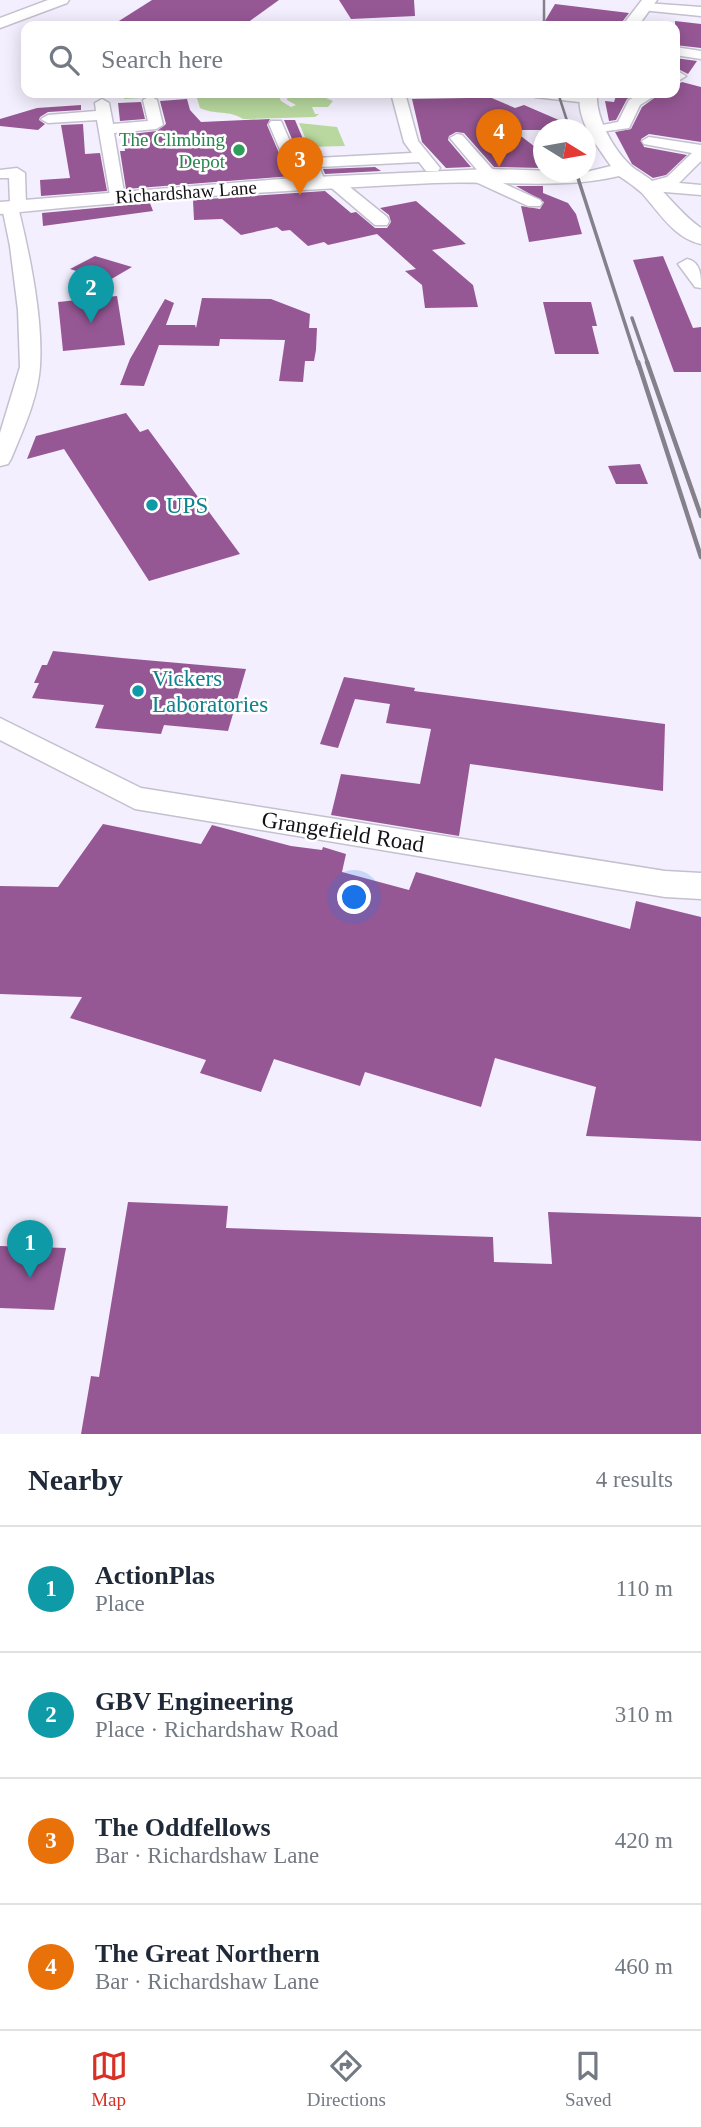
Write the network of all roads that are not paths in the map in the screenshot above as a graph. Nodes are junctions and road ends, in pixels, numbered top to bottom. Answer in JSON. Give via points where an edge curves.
{"nodes":[{"id":1,"x":62,"y":0,"type":"edge"},
{"id":2,"x":648,"y":4,"type":"edge"},
{"id":3,"x":701,"y":11,"type":"edge"},
{"id":4,"x":634,"y":21,"type":"edge"},
{"id":5,"x":0,"y":23,"type":"edge"},
{"id":6,"x":680,"y":43,"type":"edge"},
{"id":7,"x":701,"y":45,"type":"edge"},
{"id":8,"x":680,"y":52,"type":"edge"},
{"id":9,"x":701,"y":55,"type":"edge"},
{"id":10,"x":399,"y":98,"type":"edge"},
{"id":11,"x":591,"y":98,"type":"edge"},
{"id":12,"x":639,"y":98,"type":"edge"},
{"id":13,"x":150,"y":100,"type":"dead end"},
{"id":14,"x":104,"y":116,"type":"junction"},
{"id":15,"x":48,"y":119,"type":"dead end"},
{"id":16,"x":276,"y":124,"type":"dead end"},
{"id":17,"x":597,"y":130,"type":"junction"},
{"id":18,"x":701,"y":135,"type":"edge"},
{"id":19,"x":457,"y":138,"type":"dead end"},
{"id":20,"x":419,"y":151,"type":"junction"},
{"id":21,"x":701,"y":151,"type":"edge"},
{"id":22,"x":322,"y":169,"type":"junction"},
{"id":23,"x":623,"y":169,"type":"junction"},
{"id":24,"x":694,"y":170,"type":"edge"},
{"id":25,"x":2,"y":174,"type":"dead end"},
{"id":26,"x":481,"y":174,"type":"junction"},
{"id":27,"x":438,"y":177,"type":"junction"},
{"id":28,"x":655,"y":186,"type":"junction"},
{"id":29,"x":701,"y":190,"type":"edge"},
{"id":30,"x":117,"y":198,"type":"junction"},
{"id":31,"x":534,"y":203,"type":"dead end"},
{"id":32,"x":9,"y":207,"type":"edge"},
{"id":33,"x":381,"y":221,"type":"dead end"},
{"id":34,"x":701,"y":238,"type":"edge"},
{"id":35,"x":687,"y":264,"type":"dead end"},
{"id":36,"x":701,"y":283,"type":"edge"},
{"id":37,"x":0,"y":459,"type":"edge"},
{"id":38,"x":0,"y":728,"type":"edge"},
{"id":39,"x":701,"y":886,"type":"edge"}],
"edges":[{"from":1,"to":5,"type":"main road"},
{"from":2,"to":3,"type":"street"},
{"from":2,"to":4,"type":"main road"},
{"from":6,"to":7,"type":"street"},
{"from":8,"to":9,"type":"street"},
{"from":10,"to":20,"type":"street"},
{"from":11,"to":17,"type":"main road","via":[[587,106]]},
{"from":12,"to":17,"type":"street","via":[[628,102],[624,125]]},
{"from":13,"to":14,"type":"street","via":[[156,125]]},
{"from":14,"to":15,"type":"street"},
{"from":14,"to":30,"type":"street"},
{"from":16,"to":22,"type":"street","via":[[286,149],[306,153]]},
{"from":17,"to":23,"type":"main road"},
{"from":18,"to":21,"type":"street","via":[[651,134]]},
{"from":19,"to":26,"type":"street"},
{"from":20,"to":22,"type":"street"},
{"from":20,"to":22,"type":"street"},
{"from":20,"to":27,"type":"street"},
{"from":21,"to":24,"type":"street"},
{"from":22,"to":27,"type":"main road","name":"Richardshaw Lane"},
{"from":22,"to":30,"type":"main road","name":"Richardshaw Lane"},
{"from":22,"to":33,"type":"street"},
{"from":23,"to":26,"type":"main road","name":"Richardshaw Lane","via":[[593,176]]},
{"from":23,"to":28,"type":"main road"},
{"from":24,"to":28,"type":"street"},
{"from":25,"to":32,"type":"street","via":[[17,173]]},
{"from":26,"to":27,"type":"main road","name":"Richardshaw Lane"},
{"from":26,"to":31,"type":"street"},
{"from":28,"to":29,"type":"street"},
{"from":28,"to":34,"type":"main road","via":[[674,219]]},
{"from":30,"to":32,"type":"main road","name":"Richardshaw Lane"},
{"from":32,"to":37,"type":"street","via":[[27,310],[30,368]]},
{"from":35,"to":36,"type":"street"},
{"from":38,"to":39,"type":"street","name":"Grangefield Road","via":[[135,798],[665,884]]}]}
